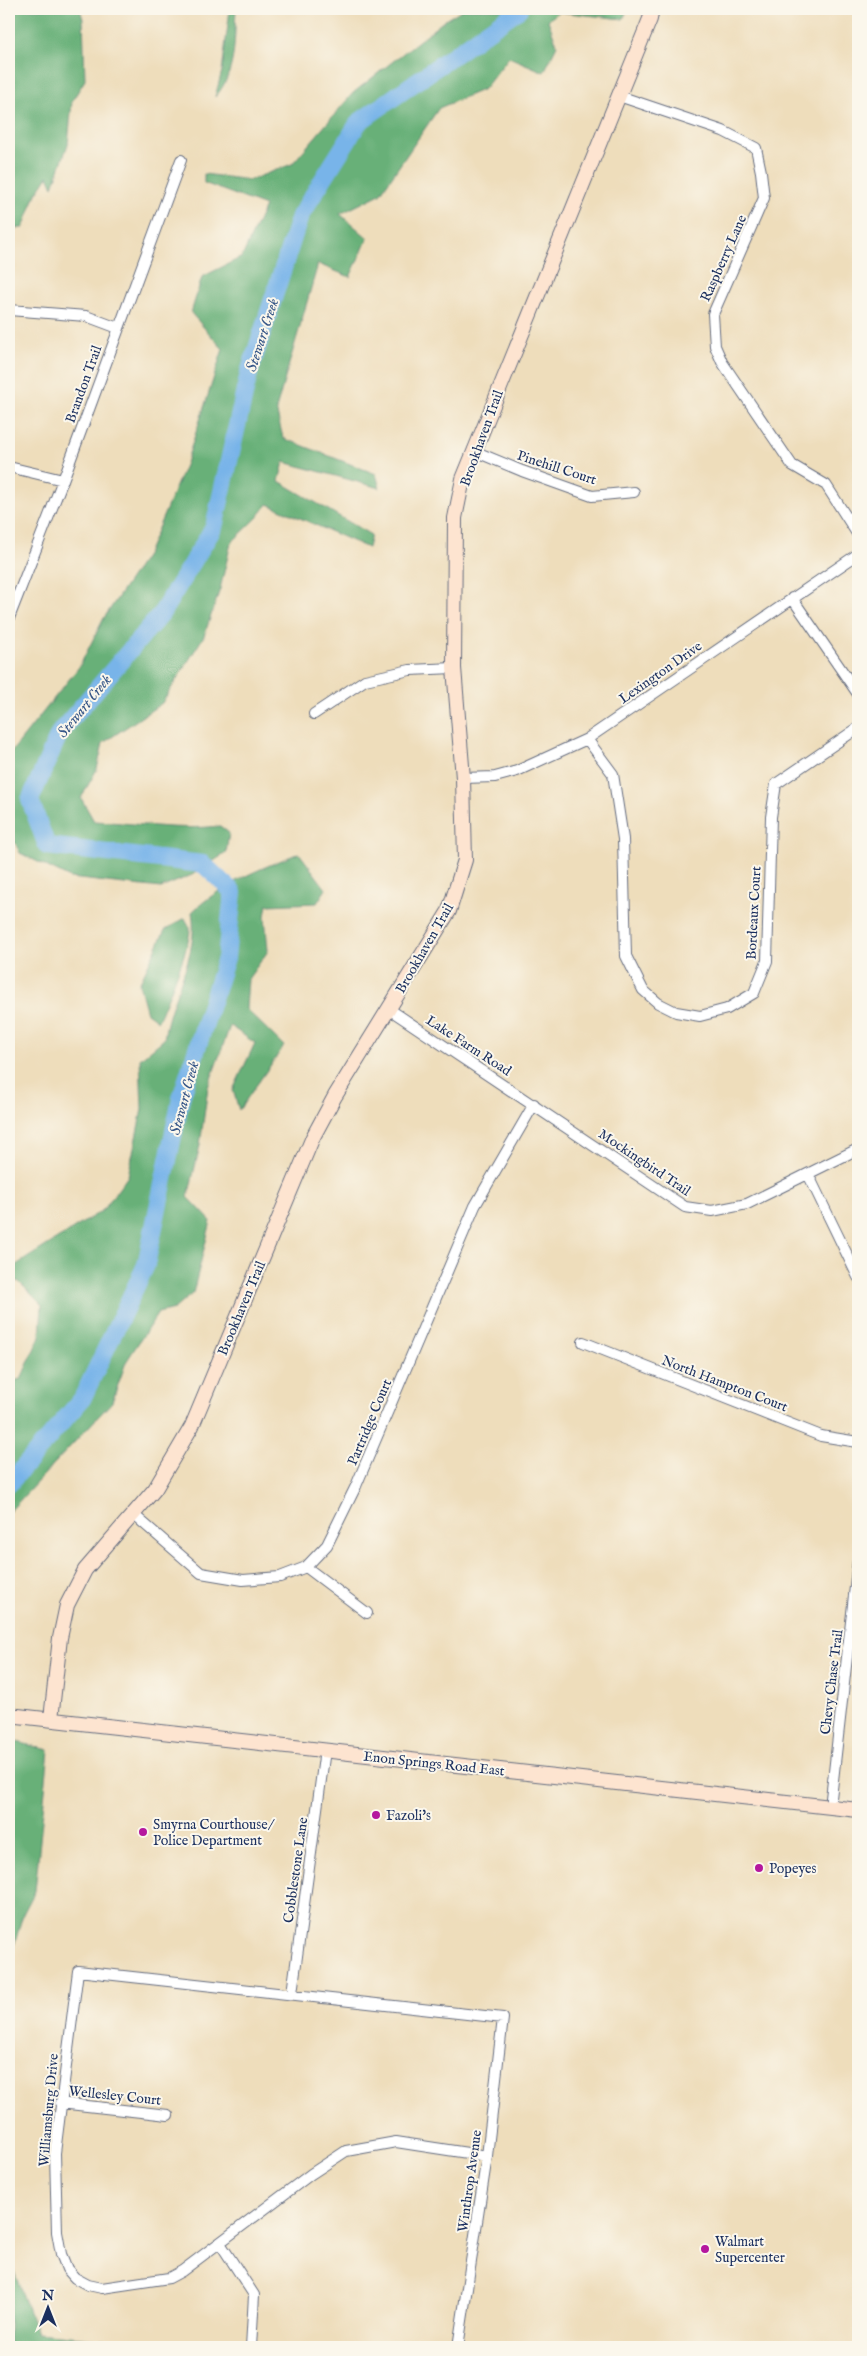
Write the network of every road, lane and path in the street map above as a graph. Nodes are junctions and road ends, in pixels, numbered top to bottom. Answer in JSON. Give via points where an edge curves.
{"nodes":[{"id":1,"x":652,"y":9,"type":"edge"},
{"id":2,"x":619,"y":96,"type":"junction"},
{"id":3,"x":182,"y":160,"type":"dead end"},
{"id":4,"x":9,"y":310,"type":"edge"},
{"id":5,"x":118,"y":328,"type":"junction"},
{"id":6,"x":474,"y":451,"type":"junction"},
{"id":7,"x":9,"y":467,"type":"edge"},
{"id":8,"x":63,"y":480,"type":"junction"},
{"id":9,"x":634,"y":492,"type":"dead end"},
{"id":10,"x":858,"y":535,"type":"edge"},
{"id":11,"x":858,"y":554,"type":"edge"},
{"id":12,"x":792,"y":598,"type":"junction"},
{"id":13,"x":9,"y":618,"type":"edge"},
{"id":14,"x":454,"y":668,"type":"junction"},
{"id":15,"x":858,"y":694,"type":"edge"},
{"id":16,"x":314,"y":714,"type":"dead end"},
{"id":17,"x":858,"y":728,"type":"edge"},
{"id":18,"x":587,"y":739,"type":"junction"},
{"id":19,"x":463,"y":778,"type":"junction"},
{"id":20,"x":389,"y":1009,"type":"junction"},
{"id":21,"x":534,"y":1104,"type":"junction"},
{"id":22,"x":858,"y":1149,"type":"edge"},
{"id":23,"x":808,"y":1174,"type":"junction"},
{"id":24,"x":858,"y":1278,"type":"edge"},
{"id":25,"x":583,"y":1342,"type":"dead end"},
{"id":26,"x":858,"y":1442,"type":"edge"},
{"id":27,"x":133,"y":1514,"type":"junction"},
{"id":28,"x":858,"y":1560,"type":"edge"},
{"id":29,"x":306,"y":1567,"type":"junction"},
{"id":30,"x":367,"y":1613,"type":"dead end"},
{"id":31,"x":9,"y":1715,"type":"edge"},
{"id":32,"x":51,"y":1719,"type":"junction"},
{"id":33,"x":325,"y":1750,"type":"junction"},
{"id":34,"x":830,"y":1807,"type":"junction"},
{"id":35,"x":858,"y":1810,"type":"edge"},
{"id":36,"x":292,"y":1993,"type":"junction"},
{"id":37,"x":503,"y":2018,"type":"joint"},
{"id":38,"x":60,"y":2103,"type":"junction"},
{"id":39,"x":168,"y":2115,"type":"dead end"},
{"id":40,"x":487,"y":2156,"type":"junction"},
{"id":41,"x":220,"y":2243,"type":"junction"},
{"id":42,"x":251,"y":2347,"type":"edge"},
{"id":43,"x":458,"y":2347,"type":"edge"}],
"edges":[{"from":1,"to":2,"type":"street","name":"Brookhaven Trail"},
{"from":2,"to":6,"type":"street","name":"Brookhaven Trail"},
{"from":2,"to":10,"type":"street","name":"Raspberry Lane","via":[[723,131],[756,148],[764,198],[713,314],[715,346],[722,362],[792,465],[826,485]]},
{"from":3,"to":5,"type":"street","name":"Brandon Trail"},
{"from":4,"to":5,"type":"street","via":[[86,316]]},
{"from":5,"to":8,"type":"street","name":"Brandon Trail"},
{"from":6,"to":9,"type":"street","name":"Pinehill Court","via":[[592,496]]},
{"from":6,"to":14,"type":"street","name":"Brookhaven Trail","via":[[456,518]]},
{"from":7,"to":8,"type":"street"},
{"from":8,"to":13,"type":"street","name":"Brandon Trail"},
{"from":11,"to":12,"type":"street","name":"Lexington Drive"},
{"from":12,"to":15,"type":"street"},
{"from":12,"to":18,"type":"street","name":"Lexington Drive"},
{"from":14,"to":16,"type":"street","via":[[410,670],[365,680]]},
{"from":14,"to":19,"type":"street","name":"Brookhaven Trail"},
{"from":17,"to":18,"type":"street","name":"Bordeaux Court","via":[[776,784],[771,817],[767,961],[754,994],[727,1009],[700,1016],[676,1012],[658,1004],[643,990],[626,956],[624,839],[613,774]]},
{"from":18,"to":19,"type":"street","name":"Lexington Drive","via":[[517,771],[495,777]]},
{"from":19,"to":20,"type":"street","name":"Brookhaven Trail","via":[[465,860],[449,910]]},
{"from":20,"to":21,"type":"street","name":"Lake Farm Road"},
{"from":20,"to":27,"type":"street","name":"Brookhaven Trail","via":[[313,1137],[192,1426],[155,1489]]},
{"from":21,"to":23,"type":"street","name":"Mockingbird Trail","via":[[685,1207],[712,1211],[747,1204]]},
{"from":21,"to":29,"type":"street","name":"Partridge Court","via":[[475,1206],[356,1486],[327,1545]]},
{"from":22,"to":23,"type":"street","name":"Mockingbird Trail"},
{"from":23,"to":24,"type":"street"},
{"from":25,"to":26,"type":"street","name":"North Hampton Court","via":[[821,1436]]},
{"from":27,"to":29,"type":"street","name":"Partridge Court","via":[[201,1573],[243,1580],[280,1577]]},
{"from":27,"to":32,"type":"street","name":"Brookhaven Trail","via":[[85,1570],[67,1605]]},
{"from":28,"to":34,"type":"street","name":"Chevy Chase Trail"},
{"from":29,"to":30,"type":"street"},
{"from":31,"to":32,"type":"street","name":"Enon Springs Road East"},
{"from":32,"to":33,"type":"street","name":"Enon Springs Road East"},
{"from":33,"to":34,"type":"street","name":"Enon Springs Road East"},
{"from":33,"to":36,"type":"street","name":"Cobblestone Lane"},
{"from":34,"to":35,"type":"street","name":"Enon Springs Road East"},
{"from":36,"to":37,"type":"street","name":"Williamsburg Drive"},
{"from":36,"to":38,"type":"street","name":"Williamsburg Drive","via":[[78,1971]]},
{"from":37,"to":40,"type":"street","name":"Winthrop Avenue"},
{"from":38,"to":39,"type":"street","name":"Wellesley Court"},
{"from":38,"to":41,"type":"street","name":"Williamsburg Drive","via":[[55,2153],[57,2232],[61,2254],[75,2278],[102,2288],[169,2278]]},
{"from":40,"to":41,"type":"street","name":"Williamsburg Drive","via":[[396,2142],[346,2151]]},
{"from":40,"to":43,"type":"street","name":"Winthrop Avenue"},
{"from":41,"to":42,"type":"street","via":[[254,2295]]}]}
